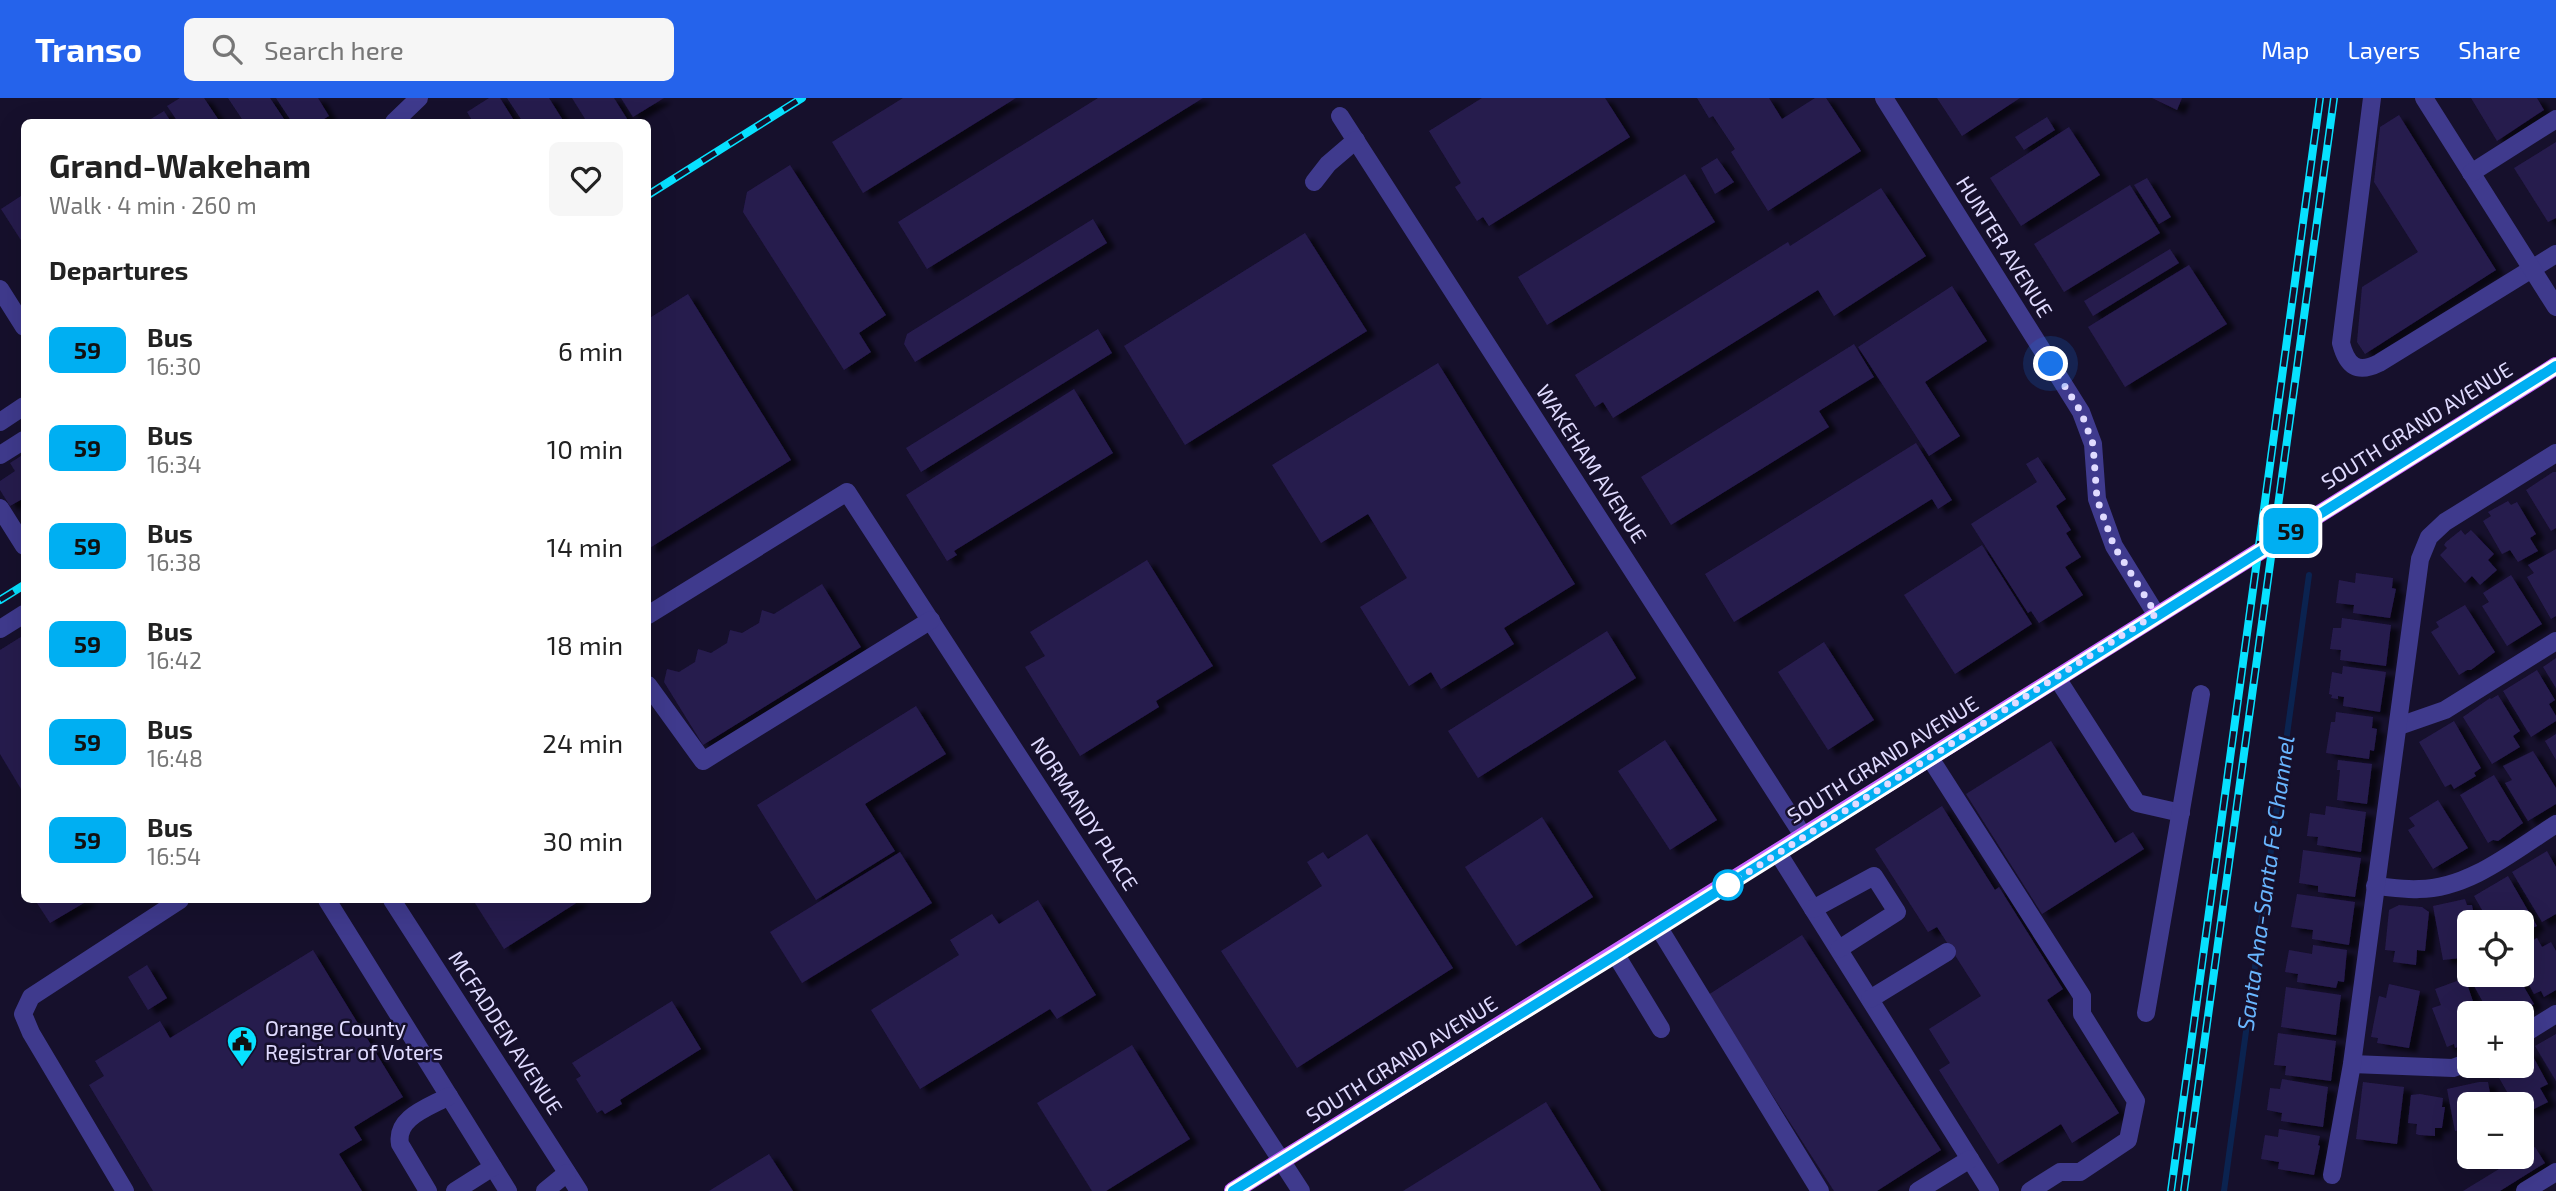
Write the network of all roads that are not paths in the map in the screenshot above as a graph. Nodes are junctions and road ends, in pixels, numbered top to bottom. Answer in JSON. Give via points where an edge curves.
{"nodes":[{"id":1,"x":419,"y":98,"type":"edge"},
{"id":2,"x":1884,"y":98,"type":"edge"},
{"id":3,"x":2372,"y":98,"type":"edge"},
{"id":4,"x":2424,"y":98,"type":"edge"},
{"id":5,"x":1340,"y":116,"type":"dead end"},
{"id":6,"x":397,"y":119,"type":"edge"},
{"id":7,"x":2556,"y":119,"type":"edge"},
{"id":8,"x":1356,"y":140,"type":"junction"},
{"id":9,"x":2471,"y":173,"type":"junction"},
{"id":10,"x":1314,"y":182,"type":"dead end"},
{"id":11,"x":2556,"y":254,"type":"edge"},
{"id":12,"x":2532,"y":269,"type":"junction"},
{"id":13,"x":0,"y":289,"type":"edge"},
{"id":14,"x":2556,"y":307,"type":"edge"},
{"id":15,"x":21,"y":322,"type":"edge"},
{"id":16,"x":2556,"y":366,"type":"edge"},
{"id":17,"x":21,"y":408,"type":"edge"},
{"id":18,"x":0,"y":422,"type":"edge"},
{"id":19,"x":21,"y":442,"type":"edge"},
{"id":20,"x":2556,"y":453,"type":"edge"},
{"id":21,"x":0,"y":455,"type":"edge"},
{"id":22,"x":0,"y":508,"type":"edge"},
{"id":23,"x":21,"y":541,"type":"edge"},
{"id":24,"x":651,"y":613,"type":"edge"},
{"id":25,"x":2156,"y":614,"type":"junction"},
{"id":26,"x":21,"y":616,"type":"edge"},
{"id":27,"x":931,"y":620,"type":"junction"},
{"id":28,"x":0,"y":629,"type":"edge"},
{"id":29,"x":2556,"y":640,"type":"edge"},
{"id":30,"x":2057,"y":678,"type":"junction"},
{"id":31,"x":651,"y":689,"type":"edge"},
{"id":32,"x":2201,"y":694,"type":"dead end"},
{"id":33,"x":2399,"y":726,"type":"junction"},
{"id":34,"x":1930,"y":758,"type":"junction"},
{"id":35,"x":2181,"y":813,"type":"junction"},
{"id":36,"x":2556,"y":824,"type":"edge"},
{"id":37,"x":1804,"y":837,"type":"junction"},
{"id":38,"x":1778,"y":853,"type":"junction"},
{"id":39,"x":2375,"y":886,"type":"junction"},
{"id":40,"x":175,"y":903,"type":"edge"},
{"id":41,"x":329,"y":903,"type":"edge"},
{"id":42,"x":394,"y":903,"type":"edge"},
{"id":43,"x":1813,"y":909,"type":"junction"},
{"id":44,"x":1659,"y":928,"type":"junction"},
{"id":45,"x":1839,"y":949,"type":"junction"},
{"id":46,"x":1948,"y":952,"type":"dead end"},
{"id":47,"x":1616,"y":955,"type":"junction"},
{"id":48,"x":1870,"y":999,"type":"junction"},
{"id":49,"x":2146,"y":1013,"type":"dead end"},
{"id":50,"x":2556,"y":1014,"type":"edge"},
{"id":51,"x":2534,"y":1028,"type":"edge"},
{"id":52,"x":1661,"y":1029,"type":"dead end"},
{"id":53,"x":2352,"y":1064,"type":"junction"},
{"id":54,"x":2457,"y":1066,"type":"edge"},
{"id":55,"x":449,"y":1096,"type":"junction"},
{"id":56,"x":1970,"y":1159,"type":"junction"},
{"id":57,"x":1282,"y":1161,"type":"junction"},
{"id":58,"x":493,"y":1167,"type":"junction"},
{"id":59,"x":2556,"y":1172,"type":"edge"},
{"id":60,"x":567,"y":1173,"type":"junction"},
{"id":61,"x":2332,"y":1175,"type":"dead end"},
{"id":62,"x":125,"y":1191,"type":"edge"},
{"id":63,"x":428,"y":1191,"type":"edge"},
{"id":64,"x":455,"y":1191,"type":"edge"},
{"id":65,"x":508,"y":1191,"type":"edge"},
{"id":66,"x":545,"y":1191,"type":"edge"},
{"id":67,"x":579,"y":1191,"type":"edge"},
{"id":68,"x":1233,"y":1191,"type":"edge"},
{"id":69,"x":1301,"y":1191,"type":"edge"},
{"id":70,"x":1820,"y":1191,"type":"edge"},
{"id":71,"x":1917,"y":1191,"type":"edge"},
{"id":72,"x":1990,"y":1191,"type":"edge"},
{"id":73,"x":2030,"y":1191,"type":"edge"},
{"id":74,"x":2525,"y":1191,"type":"edge"}],
"edges":[{"from":1,"to":6,"type":"street"},
{"from":2,"to":25,"type":"street","name":"HUNTER AVENUE","via":[[2081,412],[2093,444],[2097,499],[2114,546]]},
{"from":3,"to":12,"type":"street","via":[[2341,343],[2353,366],[2362,369],[2379,363]]},
{"from":4,"to":9,"type":"street"},
{"from":5,"to":8,"type":"street","name":"WAKEHAM AVENUE"},
{"from":7,"to":9,"type":"street"},
{"from":8,"to":10,"type":"street"},
{"from":8,"to":37,"type":"street","name":"WAKEHAM AVENUE"},
{"from":9,"to":12,"type":"street"},
{"from":11,"to":12,"type":"street"},
{"from":12,"to":14,"type":"street"},
{"from":13,"to":15,"type":"street"},
{"from":16,"to":25,"type":"main road","name":"SOUTH GRAND AVENUE"},
{"from":17,"to":18,"type":"street"},
{"from":19,"to":21,"type":"street"},
{"from":20,"to":33,"type":"street","via":[[2445,522],[2429,537],[2420,559]]},
{"from":22,"to":23,"type":"street"},
{"from":24,"to":27,"type":"street","name":"NORMANDY PLACE","via":[[847,492]]},
{"from":25,"to":30,"type":"main road","name":"SOUTH GRAND AVENUE"},
{"from":26,"to":28,"type":"street"},
{"from":27,"to":31,"type":"street","via":[[703,761]]},
{"from":27,"to":57,"type":"street","name":"NORMANDY PLACE"},
{"from":29,"to":33,"type":"street","via":[[2445,710]]},
{"from":30,"to":34,"type":"main road","name":"SOUTH GRAND AVENUE"},
{"from":30,"to":35,"type":"street","via":[[2137,803]]},
{"from":32,"to":35,"type":"street"},
{"from":33,"to":39,"type":"street"},
{"from":34,"to":37,"type":"main road","name":"SOUTH GRAND AVENUE"},
{"from":34,"to":73,"type":"street","via":[[2082,996],[2082,1014],[2136,1101],[2129,1140],[2080,1172],[2060,1172]]},
{"from":35,"to":49,"type":"street"},
{"from":36,"to":39,"type":"street","via":[[2456,883],[2420,890]]},
{"from":37,"to":38,"type":"main road","name":"SOUTH GRAND AVENUE"},
{"from":38,"to":43,"type":"street"},
{"from":38,"to":44,"type":"main road","name":"SOUTH GRAND AVENUE"},
{"from":39,"to":53,"type":"street"},
{"from":40,"to":62,"type":"street","via":[[31,997],[23,1014]]},
{"from":41,"to":55,"type":"street"},
{"from":42,"to":60,"type":"street","name":"MCFADDEN AVENUE"},
{"from":43,"to":45,"type":"street"},
{"from":43,"to":45,"type":"street","via":[[1874,876],[1898,912]]},
{"from":44,"to":47,"type":"main road","name":"SOUTH GRAND AVENUE"},
{"from":44,"to":70,"type":"street"},
{"from":45,"to":48,"type":"street"},
{"from":46,"to":48,"type":"street"},
{"from":47,"to":52,"type":"street"},
{"from":47,"to":57,"type":"main road","name":"SOUTH GRAND AVENUE"},
{"from":48,"to":56,"type":"street"},
{"from":50,"to":51,"type":"street"},
{"from":53,"to":54,"type":"street"},
{"from":53,"to":61,"type":"street"},
{"from":55,"to":58,"type":"street"},
{"from":55,"to":63,"type":"street","via":[[406,1121],[398,1136]]},
{"from":56,"to":71,"type":"street"},
{"from":56,"to":72,"type":"street"},
{"from":57,"to":68,"type":"main road","name":"SOUTH GRAND AVENUE"},
{"from":57,"to":69,"type":"street","name":"NORMANDY PLACE"},
{"from":58,"to":64,"type":"street"},
{"from":58,"to":65,"type":"street"},
{"from":59,"to":74,"type":"street"},
{"from":60,"to":66,"type":"street"},
{"from":60,"to":67,"type":"street","name":"MCFADDEN AVENUE"}]}
